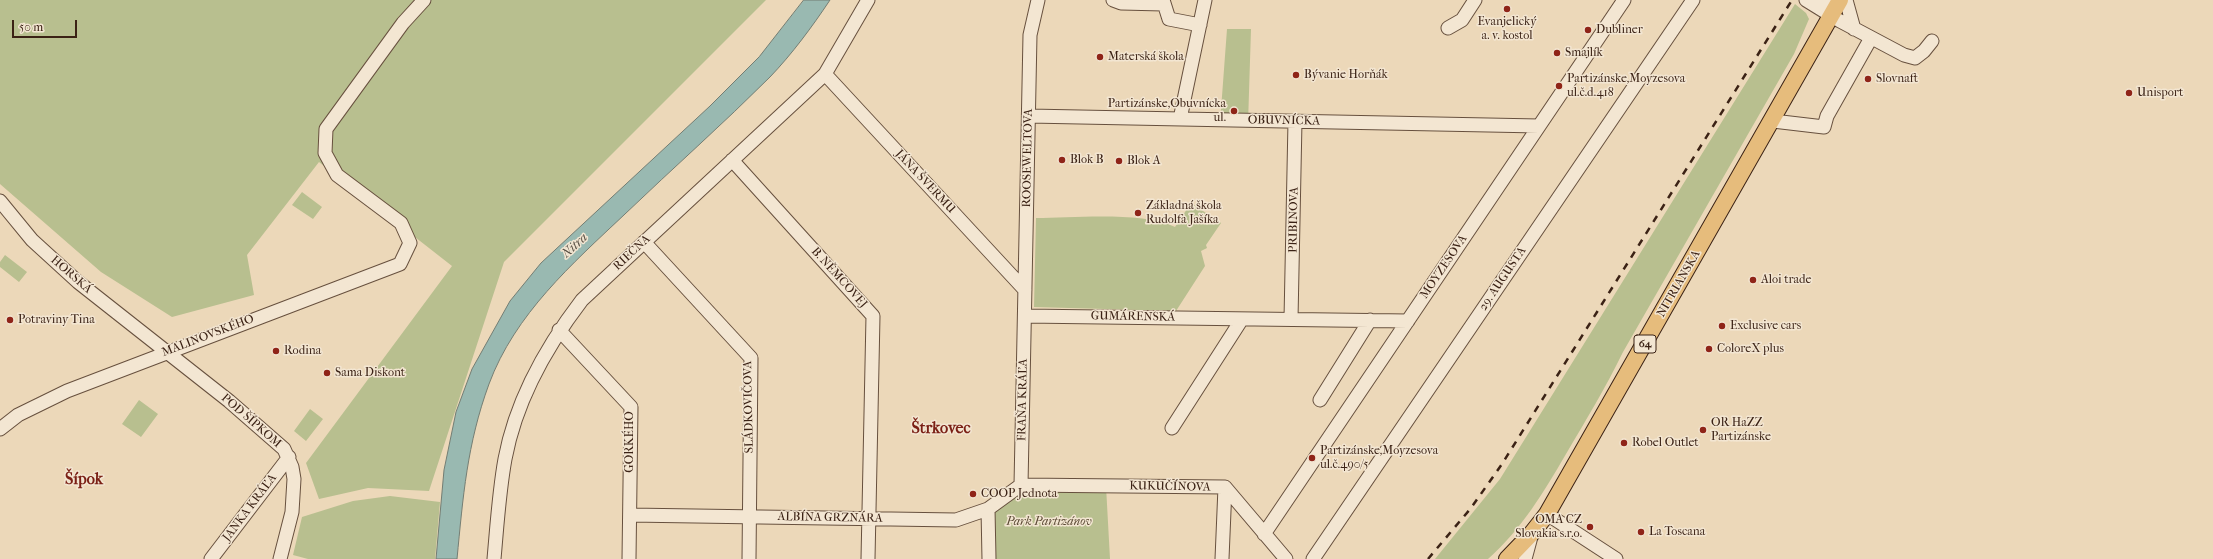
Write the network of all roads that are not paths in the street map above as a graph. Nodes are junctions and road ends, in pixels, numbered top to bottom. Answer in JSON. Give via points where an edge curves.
{"nodes":[{"id":1,"x":424,"y":0,"type":"edge"},
{"id":2,"x":868,"y":0,"type":"edge"},
{"id":3,"x":1038,"y":0,"type":"edge"},
{"id":4,"x":1113,"y":0,"type":"edge"},
{"id":5,"x":1205,"y":0,"type":"edge"},
{"id":6,"x":1475,"y":0,"type":"edge"},
{"id":7,"x":1624,"y":0,"type":"edge"},
{"id":8,"x":1693,"y":0,"type":"edge"},
{"id":9,"x":1827,"y":0,"type":"edge"},
{"id":10,"x":1840,"y":0,"type":"edge"},
{"id":11,"x":1846,"y":0,"type":"edge"},
{"id":12,"x":1807,"y":1,"type":"edge"},
{"id":13,"x":1163,"y":2,"type":"edge"},
{"id":14,"x":1831,"y":16,"type":"junction"},
{"id":15,"x":1200,"y":25,"type":"junction"},
{"id":16,"x":1448,"y":28,"type":"dead end"},
{"id":17,"x":1854,"y":29,"type":"junction"},
{"id":18,"x":1822,"y":33,"type":"junction"},
{"id":19,"x":1871,"y":38,"type":"junction"},
{"id":20,"x":1932,"y":41,"type":"dead end"},
{"id":21,"x":825,"y":74,"type":"junction"},
{"id":22,"x":1029,"y":116,"type":"junction"},
{"id":23,"x":1180,"y":119,"type":"junction"},
{"id":24,"x":1295,"y":121,"type":"junction"},
{"id":25,"x":1773,"y":121,"type":"junction"},
{"id":26,"x":1539,"y":126,"type":"junction"},
{"id":27,"x":732,"y":160,"type":"junction"},
{"id":28,"x":0,"y":201,"type":"edge"},
{"id":29,"x":644,"y":242,"type":"junction"},
{"id":30,"x":1025,"y":290,"type":"junction"},
{"id":31,"x":1025,"y":316,"type":"junction"},
{"id":32,"x":1242,"y":319,"type":"junction"},
{"id":33,"x":1291,"y":319,"type":"junction"},
{"id":34,"x":1370,"y":320,"type":"junction"},
{"id":35,"x":1408,"y":321,"type":"junction"},
{"id":36,"x":559,"y":330,"type":"junction"},
{"id":37,"x":151,"y":340,"type":"junction"},
{"id":38,"x":167,"y":351,"type":"junction"},
{"id":39,"x":150,"y":358,"type":"junction"},
{"id":40,"x":1320,"y":400,"type":"dead end"},
{"id":41,"x":1172,"y":428,"type":"dead end"},
{"id":42,"x":0,"y":429,"type":"edge"},
{"id":43,"x":288,"y":457,"type":"junction"},
{"id":44,"x":1021,"y":485,"type":"junction"},
{"id":45,"x":1225,"y":487,"type":"junction"},
{"id":46,"x":988,"y":509,"type":"junction"},
{"id":47,"x":1547,"y":514,"type":"junction"},
{"id":48,"x":630,"y":515,"type":"junction"},
{"id":49,"x":749,"y":517,"type":"junction"},
{"id":50,"x":869,"y":519,"type":"junction"},
{"id":51,"x":1532,"y":533,"type":"junction"},
{"id":52,"x":1264,"y":534,"type":"junction"},
{"id":53,"x":211,"y":559,"type":"edge"},
{"id":54,"x":280,"y":559,"type":"edge"},
{"id":55,"x":494,"y":559,"type":"edge"},
{"id":56,"x":629,"y":559,"type":"edge"},
{"id":57,"x":749,"y":559,"type":"edge"},
{"id":58,"x":868,"y":559,"type":"edge"},
{"id":59,"x":989,"y":559,"type":"edge"},
{"id":60,"x":1222,"y":559,"type":"edge"},
{"id":61,"x":1286,"y":559,"type":"edge"},
{"id":62,"x":1313,"y":559,"type":"edge"},
{"id":63,"x":1507,"y":559,"type":"edge"},
{"id":64,"x":1526,"y":559,"type":"edge"},
{"id":65,"x":1616,"y":559,"type":"edge"}],
"edges":[{"from":1,"to":38,"type":"street","name":"MALINOVSKÉHO","via":[[403,24],[326,129],[325,153],[337,175],[401,223],[410,243],[400,264]]},
{"from":2,"to":21,"type":"street","name":"RIEČNA"},
{"from":3,"to":22,"type":"street","name":"ROOSEWELTOVA","via":[[1030,35]]},
{"from":4,"to":13,"type":"street","via":[[1121,3]]},
{"from":5,"to":15,"type":"street"},
{"from":6,"to":16,"type":"street","via":[[1462,20]]},
{"from":7,"to":26,"type":"street","name":"MOYZESOVA"},
{"from":8,"to":62,"type":"street","name":"29. AUGUSTA"},
{"from":9,"to":12,"type":"street"},
{"from":10,"to":14,"type":"main road","name":"NITRIANSKA","number":"64"},
{"from":11,"to":17,"type":"street"},
{"from":12,"to":14,"type":"street"},
{"from":12,"to":18,"type":"street","via":[[1818,19]]},
{"from":13,"to":15,"type":"street","via":[[1169,19]]},
{"from":14,"to":17,"type":"street"},
{"from":14,"to":18,"type":"main road","name":"NITRIANSKA","number":"64"},
{"from":15,"to":23,"type":"street"},
{"from":17,"to":19,"type":"street"},
{"from":18,"to":25,"type":"main road","name":"NITRIANSKA","number":"64"},
{"from":19,"to":20,"type":"street","via":[[1915,58]]},
{"from":19,"to":25,"type":"street","via":[[1827,116],[1824,127]]},
{"from":21,"to":27,"type":"street","name":"RIEČNA"},
{"from":21,"to":30,"type":"street","name":"JÁNA ŠVERMU"},
{"from":22,"to":23,"type":"street","name":"OBUVNÍCKA"},
{"from":22,"to":30,"type":"street","name":"ROOSEWELTOVA"},
{"from":23,"to":24,"type":"street","name":"OBUVNÍCKA"},
{"from":24,"to":26,"type":"street","name":"OBUVNÍCKA"},
{"from":24,"to":33,"type":"street","name":"PRIBINOVA"},
{"from":25,"to":47,"type":"main road","name":"NITRIANSKA","number":"64"},
{"from":26,"to":35,"type":"street","name":"MOYZESOVA"},
{"from":27,"to":29,"type":"street","name":"RIEČNA"},
{"from":27,"to":50,"type":"street","name":"B. NĚMCOVEJ","via":[[873,316]]},
{"from":28,"to":37,"type":"street","name":"HORSKÁ","via":[[32,240],[78,282]]},
{"from":29,"to":36,"type":"street","name":"RIEČNA","via":[[582,300]]},
{"from":29,"to":49,"type":"street","name":"SLÁDKOVIČOVA","via":[[751,358]]},
{"from":30,"to":31,"type":"street","name":"ROOSEWELTOVA"},
{"from":31,"to":32,"type":"street","name":"GUMÁRENSKÁ"},
{"from":31,"to":44,"type":"street","name":"FRAŇA KRÁĽA"},
{"from":32,"to":33,"type":"street","name":"GUMÁRENSKÁ"},
{"from":32,"to":41,"type":"street"},
{"from":33,"to":34,"type":"street","name":"GUMÁRENSKÁ"},
{"from":34,"to":35,"type":"street","name":"GUMÁRENSKÁ"},
{"from":34,"to":40,"type":"street"},
{"from":35,"to":52,"type":"street","name":"MOYZESOVA"},
{"from":36,"to":48,"type":"street","name":"GORKÉHO","via":[[631,407]]},
{"from":36,"to":55,"type":"street","name":"RIEČNA","via":[[525,392],[511,433],[501,479]]},
{"from":37,"to":38,"type":"street","name":"HORSKÁ"},
{"from":37,"to":39,"type":"street"},
{"from":38,"to":39,"type":"street","name":"MALINOVSKÉHO"},
{"from":38,"to":43,"type":"street","name":"POD ŠÍPKOM","via":[[275,439]]},
{"from":39,"to":42,"type":"street","name":"MALINOVSKÉHO","via":[[67,391],[18,415]]},
{"from":43,"to":53,"type":"street","name":"JANKA KRÁĽA"},
{"from":43,"to":54,"type":"street","name":"POD ŠÍPKOM","via":[[294,479],[292,512]]},
{"from":44,"to":45,"type":"street","name":"KUKUČÍNOVA"},
{"from":44,"to":46,"type":"street","name":"ALBÍNA GRZNÁRA"},
{"from":45,"to":52,"type":"street","name":"KUKUČÍNOVA"},
{"from":45,"to":60,"type":"street"},
{"from":46,"to":50,"type":"street","name":"ALBÍNA GRZNÁRA","via":[[956,520]]},
{"from":46,"to":59,"type":"street"},
{"from":47,"to":51,"type":"main road","name":"NITRIANSKA","number":"64"},
{"from":47,"to":65,"type":"street"},
{"from":48,"to":49,"type":"street","name":"ALBÍNA GRZNÁRA"},
{"from":48,"to":56,"type":"street","name":"GORKÉHO"},
{"from":49,"to":50,"type":"street","name":"ALBÍNA GRZNÁRA"},
{"from":49,"to":57,"type":"street","name":"SLÁDKOVIČOVA"},
{"from":50,"to":58,"type":"street","name":"B. NĚMCOVEJ"},
{"from":51,"to":63,"type":"main road","name":"NITRIANSKA","number":"64"},
{"from":51,"to":64,"type":"street"},
{"from":52,"to":61,"type":"street","name":"KUKUČÍNOVA"}]}
